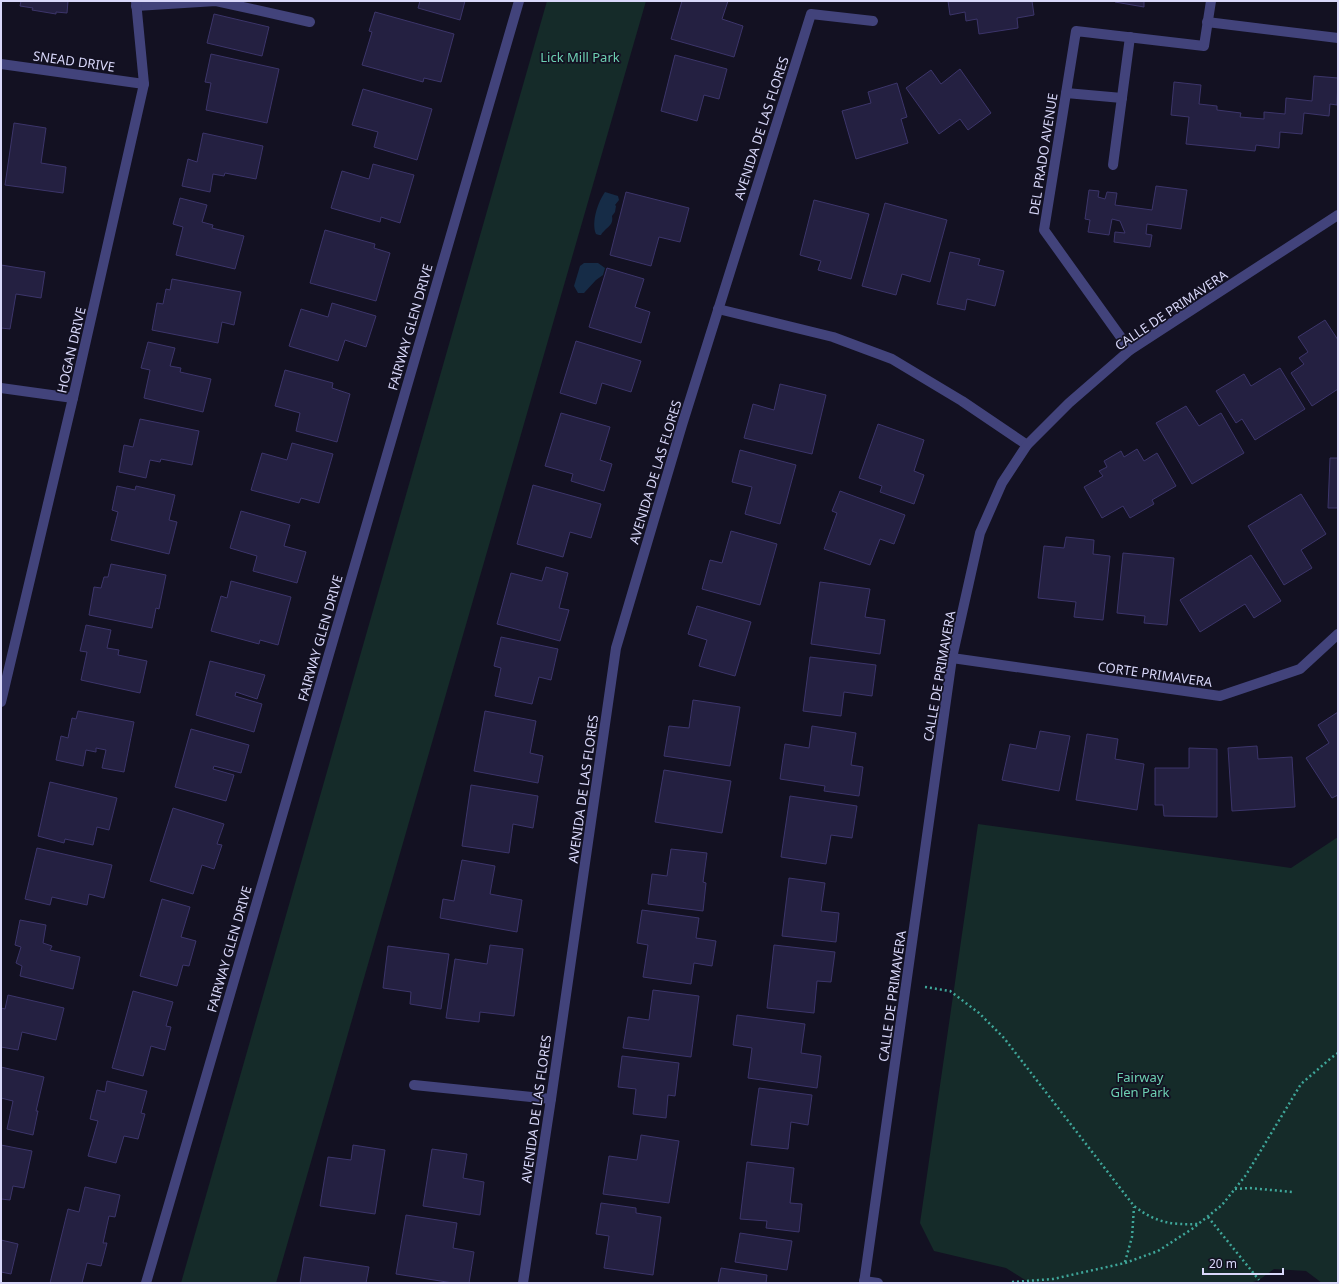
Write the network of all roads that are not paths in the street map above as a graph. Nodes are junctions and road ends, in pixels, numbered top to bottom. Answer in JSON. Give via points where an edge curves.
{"nodes":[{"id":1,"x":519,"y":1,"type":"edge"},
{"id":2,"x":1211,"y":1,"type":"edge"},
{"id":3,"x":136,"y":4,"type":"edge"},
{"id":4,"x":873,"y":21,"type":"dead end"},
{"id":5,"x":310,"y":22,"type":"dead end"},
{"id":6,"x":1208,"y":22,"type":"junction"},
{"id":7,"x":1130,"y":37,"type":"junction"},
{"id":8,"x":1338,"y":38,"type":"edge"},
{"id":9,"x":1,"y":64,"type":"edge"},
{"id":10,"x":144,"y":84,"type":"junction"},
{"id":11,"x":1066,"y":93,"type":"junction"},
{"id":12,"x":1122,"y":98,"type":"junction"},
{"id":13,"x":1113,"y":166,"type":"dead end"},
{"id":14,"x":1338,"y":215,"type":"edge"},
{"id":15,"x":718,"y":309,"type":"junction"},
{"id":16,"x":1130,"y":350,"type":"junction"},
{"id":17,"x":1,"y":388,"type":"edge"},
{"id":18,"x":73,"y":398,"type":"junction"},
{"id":19,"x":1027,"y":446,"type":"junction"},
{"id":20,"x":1338,"y":634,"type":"edge"},
{"id":21,"x":952,"y":658,"type":"junction"},
{"id":22,"x":1,"y":702,"type":"edge"},
{"id":23,"x":414,"y":1085,"type":"dead end"},
{"id":24,"x":551,"y":1099,"type":"junction"},
{"id":25,"x":864,"y":1282,"type":"edge"},
{"id":26,"x":146,"y":1283,"type":"edge"},
{"id":27,"x":523,"y":1283,"type":"edge"},
{"id":28,"x":878,"y":1283,"type":"edge"}],
"edges":[{"from":1,"to":26,"type":"street","name":"FAIRWAY GLEN DRIVE"},
{"from":2,"to":6,"type":"street"},
{"from":3,"to":5,"type":"street","via":[[216,1]]},
{"from":3,"to":10,"type":"street","name":"HOGAN DRIVE"},
{"from":4,"to":15,"type":"street","name":"AVENIDA DE LAS FLORES","via":[[811,14]]},
{"from":6,"to":7,"type":"street","via":[[1204,46]]},
{"from":6,"to":8,"type":"street"},
{"from":7,"to":11,"type":"street","name":"DEL PRADO AVENUE","via":[[1076,31]]},
{"from":7,"to":12,"type":"street"},
{"from":9,"to":10,"type":"street","name":"SNEAD DRIVE"},
{"from":10,"to":18,"type":"street","name":"HOGAN DRIVE"},
{"from":11,"to":12,"type":"street"},
{"from":11,"to":16,"type":"street","name":"DEL PRADO AVENUE","via":[[1044,230]]},
{"from":12,"to":13,"type":"street"},
{"from":14,"to":16,"type":"street","name":"CALLE DE PRIMAVERA"},
{"from":15,"to":19,"type":"street","via":[[833,337],[892,359]]},
{"from":15,"to":24,"type":"street","name":"AVENIDA DE LAS FLORES","via":[[616,648]]},
{"from":16,"to":19,"type":"street","name":"CALLE DE PRIMAVERA","via":[[1069,403]]},
{"from":17,"to":18,"type":"street"},
{"from":18,"to":22,"type":"street","name":"HOGAN DRIVE"},
{"from":19,"to":21,"type":"street","name":"CALLE DE PRIMAVERA","via":[[1002,483],[980,533]]},
{"from":20,"to":21,"type":"street","name":"CORTE PRIMAVERA","via":[[1300,669],[1220,696]]},
{"from":21,"to":25,"type":"street","name":"CALLE DE PRIMAVERA"},
{"from":23,"to":24,"type":"street"},
{"from":24,"to":27,"type":"street","name":"AVENIDA DE LAS FLORES"},
{"from":25,"to":28,"type":"street"}]}
